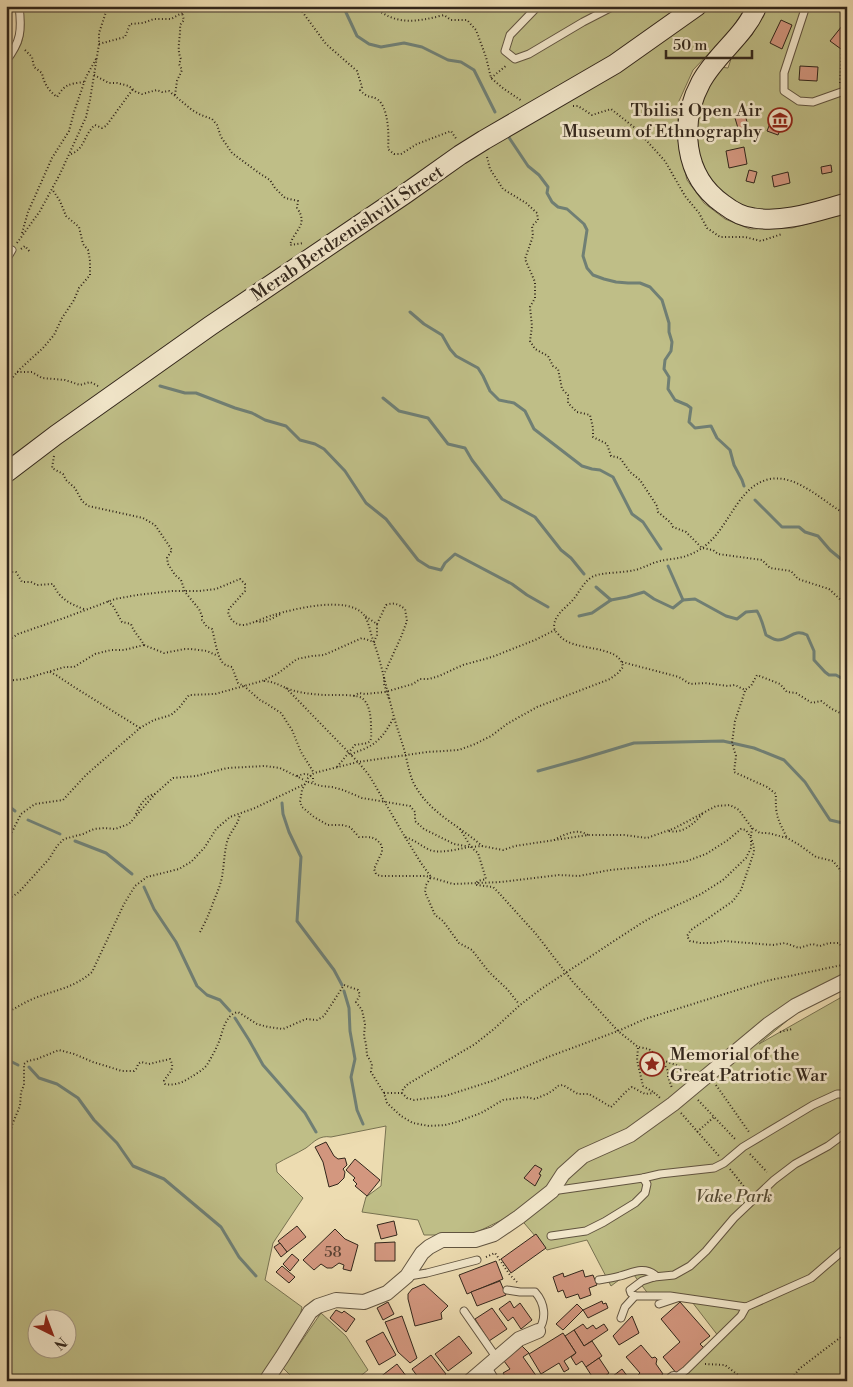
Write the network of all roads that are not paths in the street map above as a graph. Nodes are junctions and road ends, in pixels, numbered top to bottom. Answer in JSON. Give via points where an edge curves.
{"nodes":[{"id":1,"x":20,"y":6,"type":"edge"},
{"id":2,"x":538,"y":6,"type":"edge"},
{"id":3,"x":614,"y":6,"type":"edge"},
{"id":4,"x":697,"y":6,"type":"edge"},
{"id":5,"x":757,"y":6,"type":"edge"},
{"id":6,"x":806,"y":6,"type":"edge"},
{"id":7,"x":6,"y":61,"type":"edge"},
{"id":8,"x":843,"y":91,"type":"edge"},
{"id":9,"x":847,"y":203,"type":"edge"},
{"id":10,"x":12,"y":250,"type":"road end"},
{"id":11,"x":6,"y":260,"type":"edge"},
{"id":12,"x":6,"y":473,"type":"edge"},
{"id":13,"x":846,"y":977,"type":"edge"},
{"id":14,"x":847,"y":1094,"type":"edge"},
{"id":15,"x":847,"y":1132,"type":"edge"},
{"id":16,"x":643,"y":1178,"type":"junction"},
{"id":17,"x":552,"y":1191,"type":"junction"},
{"id":18,"x":551,"y":1236,"type":"dead end"},
{"id":19,"x":847,"y":1247,"type":"edge"},
{"id":20,"x":477,"y":1260,"type":"dead end"},
{"id":21,"x":407,"y":1276,"type":"junction"},
{"id":22,"x":654,"y":1277,"type":"junction"},
{"id":23,"x":599,"y":1280,"type":"dead end"},
{"id":24,"x":508,"y":1290,"type":"dead end"},
{"id":25,"x":635,"y":1296,"type":"junction"},
{"id":26,"x":680,"y":1297,"type":"junction"},
{"id":27,"x":659,"y":1304,"type":"dead end"},
{"id":28,"x":746,"y":1307,"type":"junction"},
{"id":29,"x":464,"y":1311,"type":"dead end"},
{"id":30,"x":621,"y":1318,"type":"dead end"},
{"id":31,"x":538,"y":1332,"type":"joint"},
{"id":32,"x":492,"y":1361,"type":"junction"},
{"id":33,"x":673,"y":1380,"type":"edge"},
{"id":34,"x":266,"y":1381,"type":"edge"},
{"id":35,"x":470,"y":1381,"type":"edge"},
{"id":36,"x":496,"y":1381,"type":"edge"}],
"edges":[{"from":1,"to":7,"type":"lane","via":[[18,43]]},
{"from":2,"to":3,"type":"lane","via":[[510,35],[505,51],[515,59]]},
{"from":4,"to":12,"type":"street","name":"Merab Berdzenishvili Street","via":[[615,64],[460,155],[202,332]]},
{"from":5,"to":9,"type":"street","via":[[745,27],[700,83],[688,120],[687,139],[693,167],[699,180],[717,200],[752,218],[783,218]]},
{"from":6,"to":8,"type":"lane","via":[[784,73],[784,91],[799,101],[813,102]]},
{"from":10,"to":11,"type":"lane"},
{"from":13,"to":17,"type":"street","via":[[769,1024],[670,1107],[630,1135],[583,1156],[563,1174]]},
{"from":14,"to":16,"type":"lane","via":[[837,1094],[813,1105],[714,1168]]},
{"from":15,"to":22,"type":"lane","via":[[772,1179],[690,1266],[674,1276]]},
{"from":16,"to":17,"type":"lane"},
{"from":16,"to":18,"type":"lane","via":[[647,1184],[645,1193],[635,1204],[586,1231]]},
{"from":17,"to":21,"type":"street","via":[[494,1234],[475,1240],[442,1240],[429,1247]]},
{"from":19,"to":28,"type":"lane","via":[[811,1278]]},
{"from":20,"to":21,"type":"lane"},
{"from":21,"to":34,"type":"street","via":[[387,1293],[364,1302],[336,1300],[318,1306],[310,1312]]},
{"from":22,"to":23,"type":"lane","via":[[646,1270]]},
{"from":22,"to":25,"type":"lane","via":[[633,1286],[630,1290]]},
{"from":24,"to":31,"type":"lane","via":[[535,1292],[544,1313]]},
{"from":25,"to":26,"type":"lane"},
{"from":25,"to":30,"type":"lane","via":[[625,1307]]},
{"from":26,"to":27,"type":"lane"},
{"from":26,"to":28,"type":"lane"},
{"from":28,"to":33,"type":"lane","via":[[741,1316]]},
{"from":29,"to":32,"type":"lane"},
{"from":31,"to":32,"type":"street","via":[[520,1339]]},
{"from":32,"to":35,"type":"street"},
{"from":32,"to":36,"type":"lane"}]}
